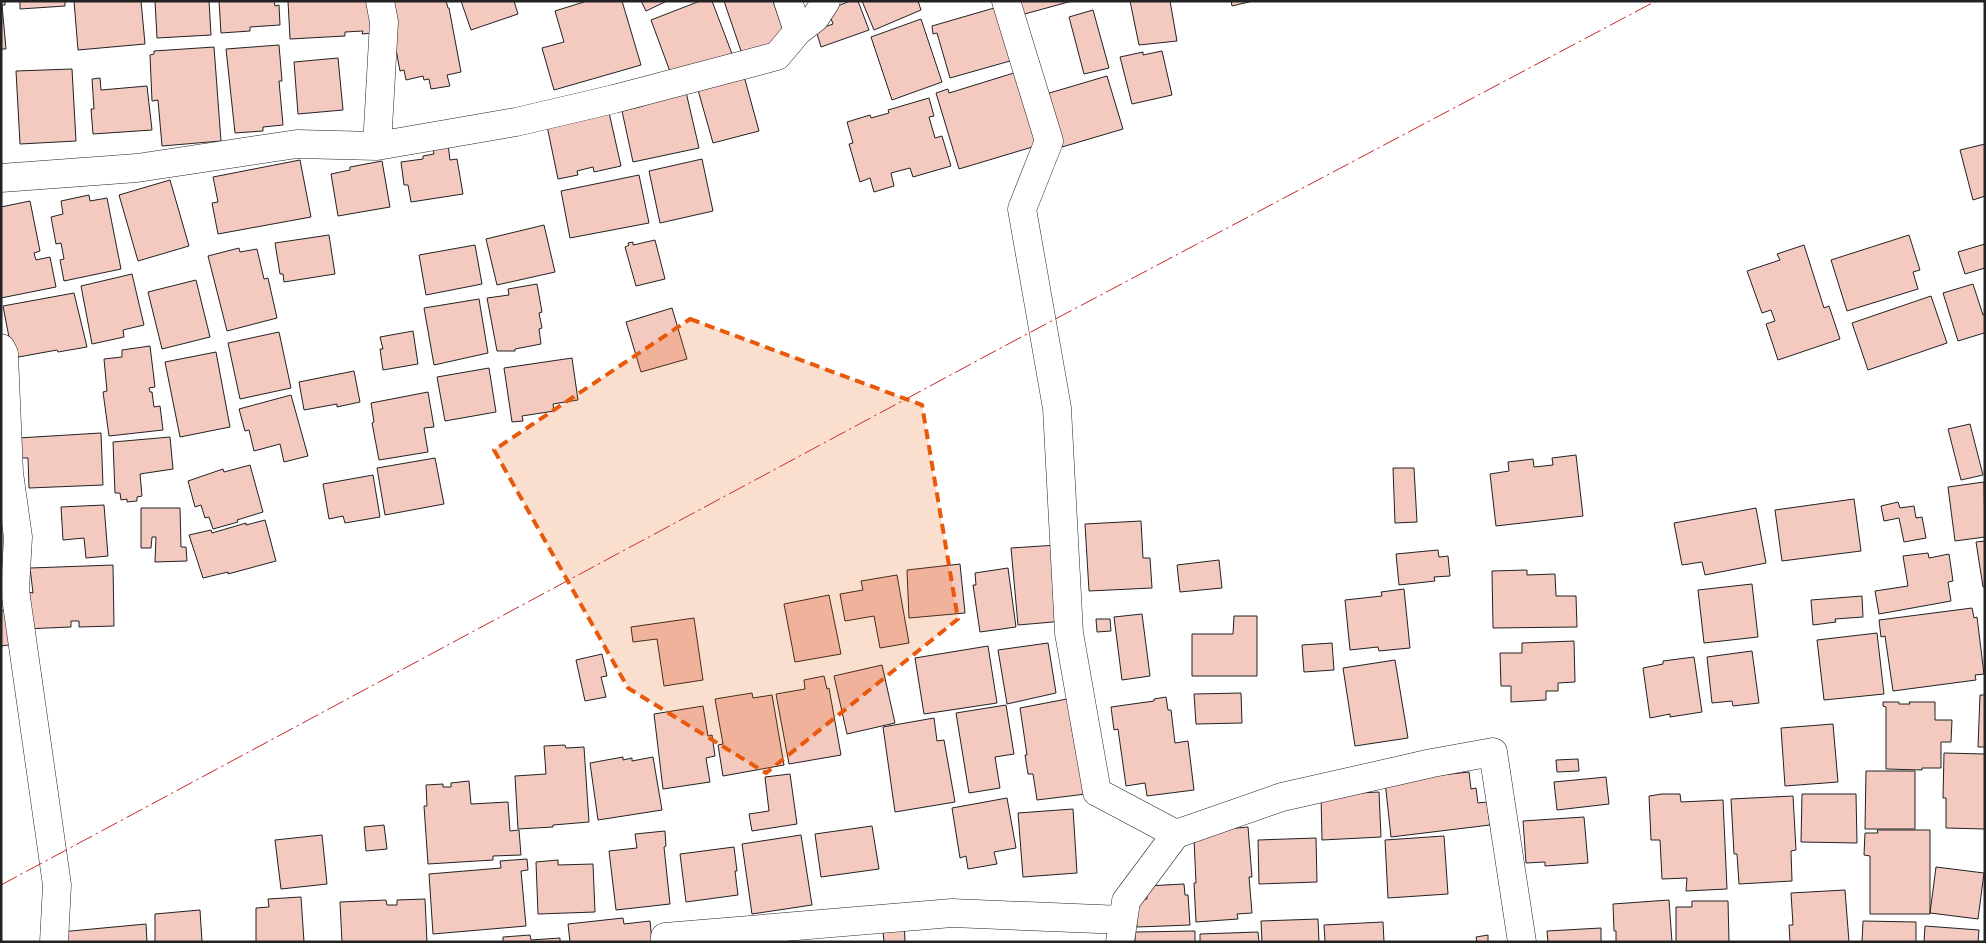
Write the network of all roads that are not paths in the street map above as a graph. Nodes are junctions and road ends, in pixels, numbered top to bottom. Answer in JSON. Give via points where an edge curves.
{"nodes":[{"id":1,"x":380,"y":1,"type":"edge"},
{"id":2,"x":788,"y":1,"type":"edge"},
{"id":3,"x":826,"y":1,"type":"edge"},
{"id":4,"x":1006,"y":1,"type":"edge"},
{"id":5,"x":798,"y":31,"type":"junction"},
{"id":6,"x":377,"y":146,"type":"junction"},
{"id":7,"x":1,"y":178,"type":"edge"},
{"id":8,"x":1,"y":348,"type":"edge"},
{"id":9,"x":1176,"y":834,"type":"junction"},
{"id":10,"x":1122,"y":931,"type":"edge"},
{"id":11,"x":54,"y":942,"type":"edge"},
{"id":12,"x":666,"y":942,"type":"edge"},
{"id":13,"x":1522,"y":942,"type":"edge"}],
"edges":[{"from":1,"to":6,"type":"street","via":[[384,22]]},
{"from":2,"to":5,"type":"street"},
{"from":3,"to":5,"type":"street","via":[[815,18]]},
{"from":4,"to":9,"type":"street","via":[[1049,141],[1022,209],[1057,408],[1069,633],[1097,792]]},
{"from":5,"to":6,"type":"street","via":[[777,56],[516,122]]},
{"from":6,"to":7,"type":"street","via":[[297,144],[137,168]]},
{"from":8,"to":11,"type":"street","via":[[4,354],[9,473],[18,537],[16,590],[57,885]]},
{"from":9,"to":10,"type":"street","via":[[1126,900]]},
{"from":9,"to":13,"type":"street","via":[[1282,797],[1493,752]]},
{"from":10,"to":12,"type":"street","via":[[952,913],[665,937]]}]}
